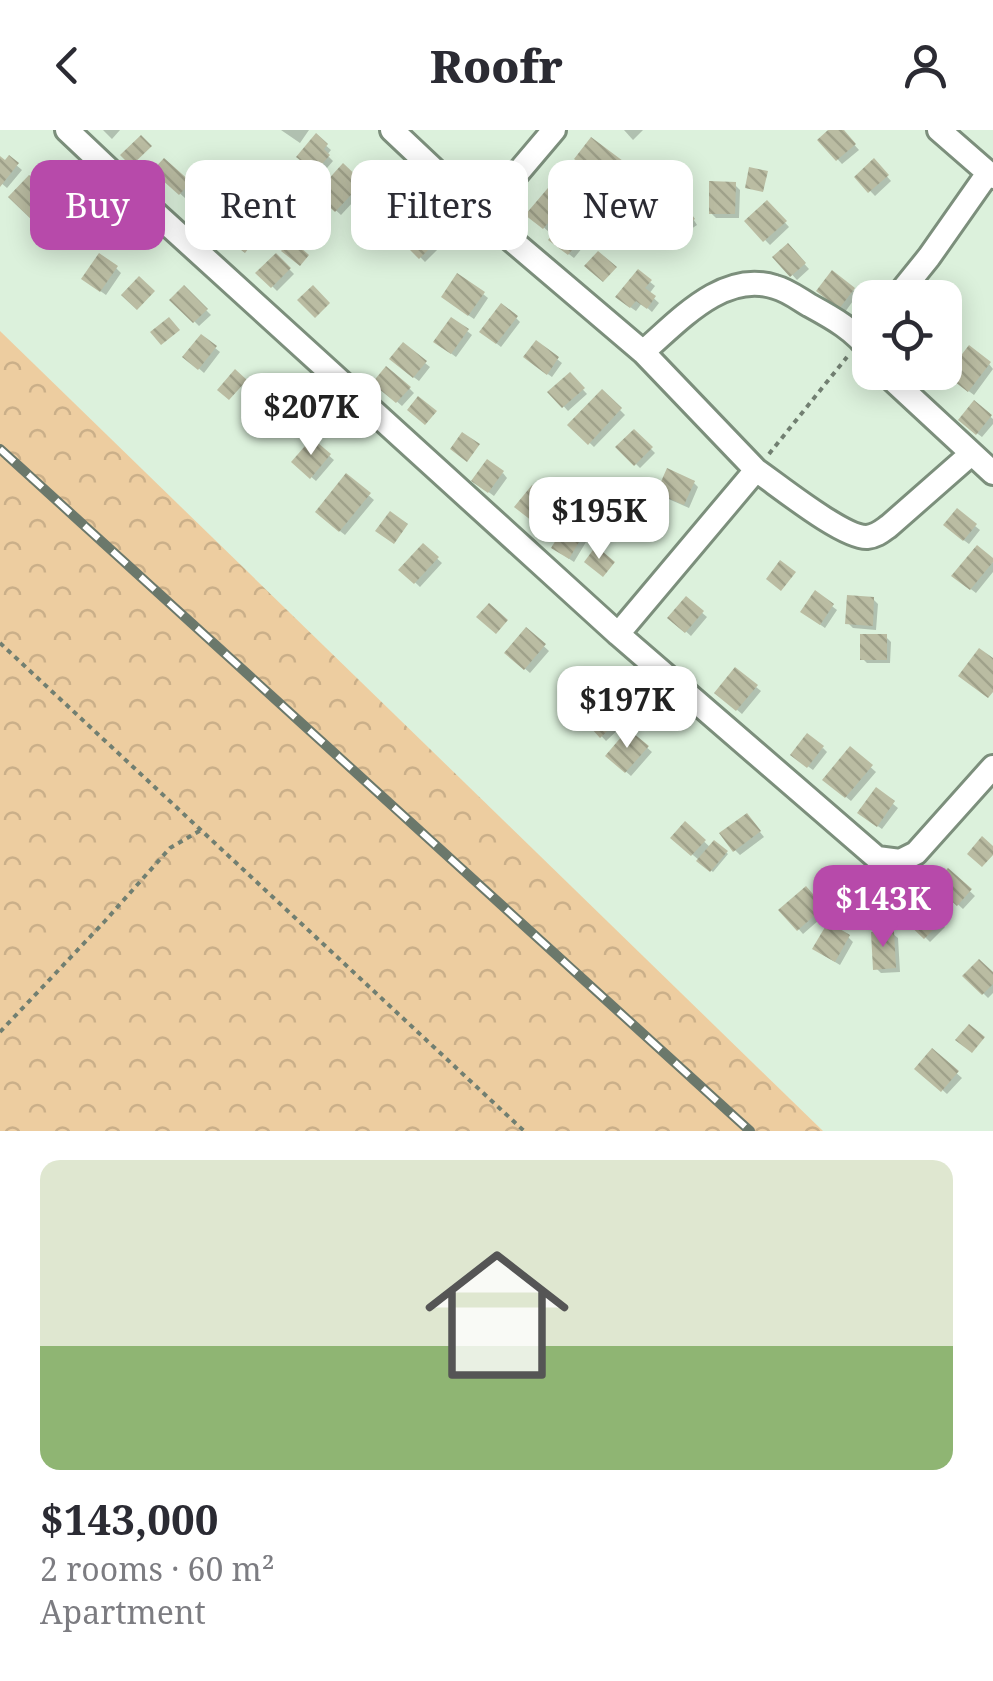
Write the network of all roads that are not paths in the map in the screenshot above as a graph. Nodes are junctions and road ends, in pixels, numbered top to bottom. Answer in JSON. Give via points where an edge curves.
{"nodes":[{"id":1,"x":67,"y":130,"type":"edge"},
{"id":2,"x":392,"y":130,"type":"edge"},
{"id":3,"x":554,"y":130,"type":"edge"},
{"id":4,"x":940,"y":130,"type":"edge"},
{"id":5,"x":424,"y":160,"type":"edge"},
{"id":6,"x":528,"y":161,"type":"edge"},
{"id":7,"x":991,"y":175,"type":"edge"},
{"id":8,"x":523,"y":250,"type":"edge"},
{"id":9,"x":910,"y":280,"type":"edge"},
{"id":10,"x":852,"y":331,"type":"edge"},
{"id":11,"x":643,"y":352,"type":"junction"},
{"id":12,"x":903,"y":390,"type":"edge"},
{"id":13,"x":971,"y":454,"type":"junction"},
{"id":14,"x":756,"y":470,"type":"junction"},
{"id":15,"x":993,"y":473,"type":"edge"},
{"id":16,"x":618,"y":634,"type":"junction"},
{"id":17,"x":993,"y":766,"type":"edge"}],
"edges":[{"from":1,"to":16,"type":"street"},
{"from":2,"to":5,"type":"street"},
{"from":3,"to":6,"type":"street"},
{"from":4,"to":7,"type":"street"},
{"from":7,"to":9,"type":"street"},
{"from":8,"to":11,"type":"street"},
{"from":10,"to":11,"type":"street","via":[[776,287],[748,282],[693,309]]},
{"from":11,"to":14,"type":"street"},
{"from":12,"to":13,"type":"street"},
{"from":13,"to":14,"type":"street","via":[[889,526],[863,538]]},
{"from":13,"to":15,"type":"street"},
{"from":14,"to":16,"type":"street"},
{"from":16,"to":17,"type":"street","via":[[877,858],[900,861],[916,853]]}]}
